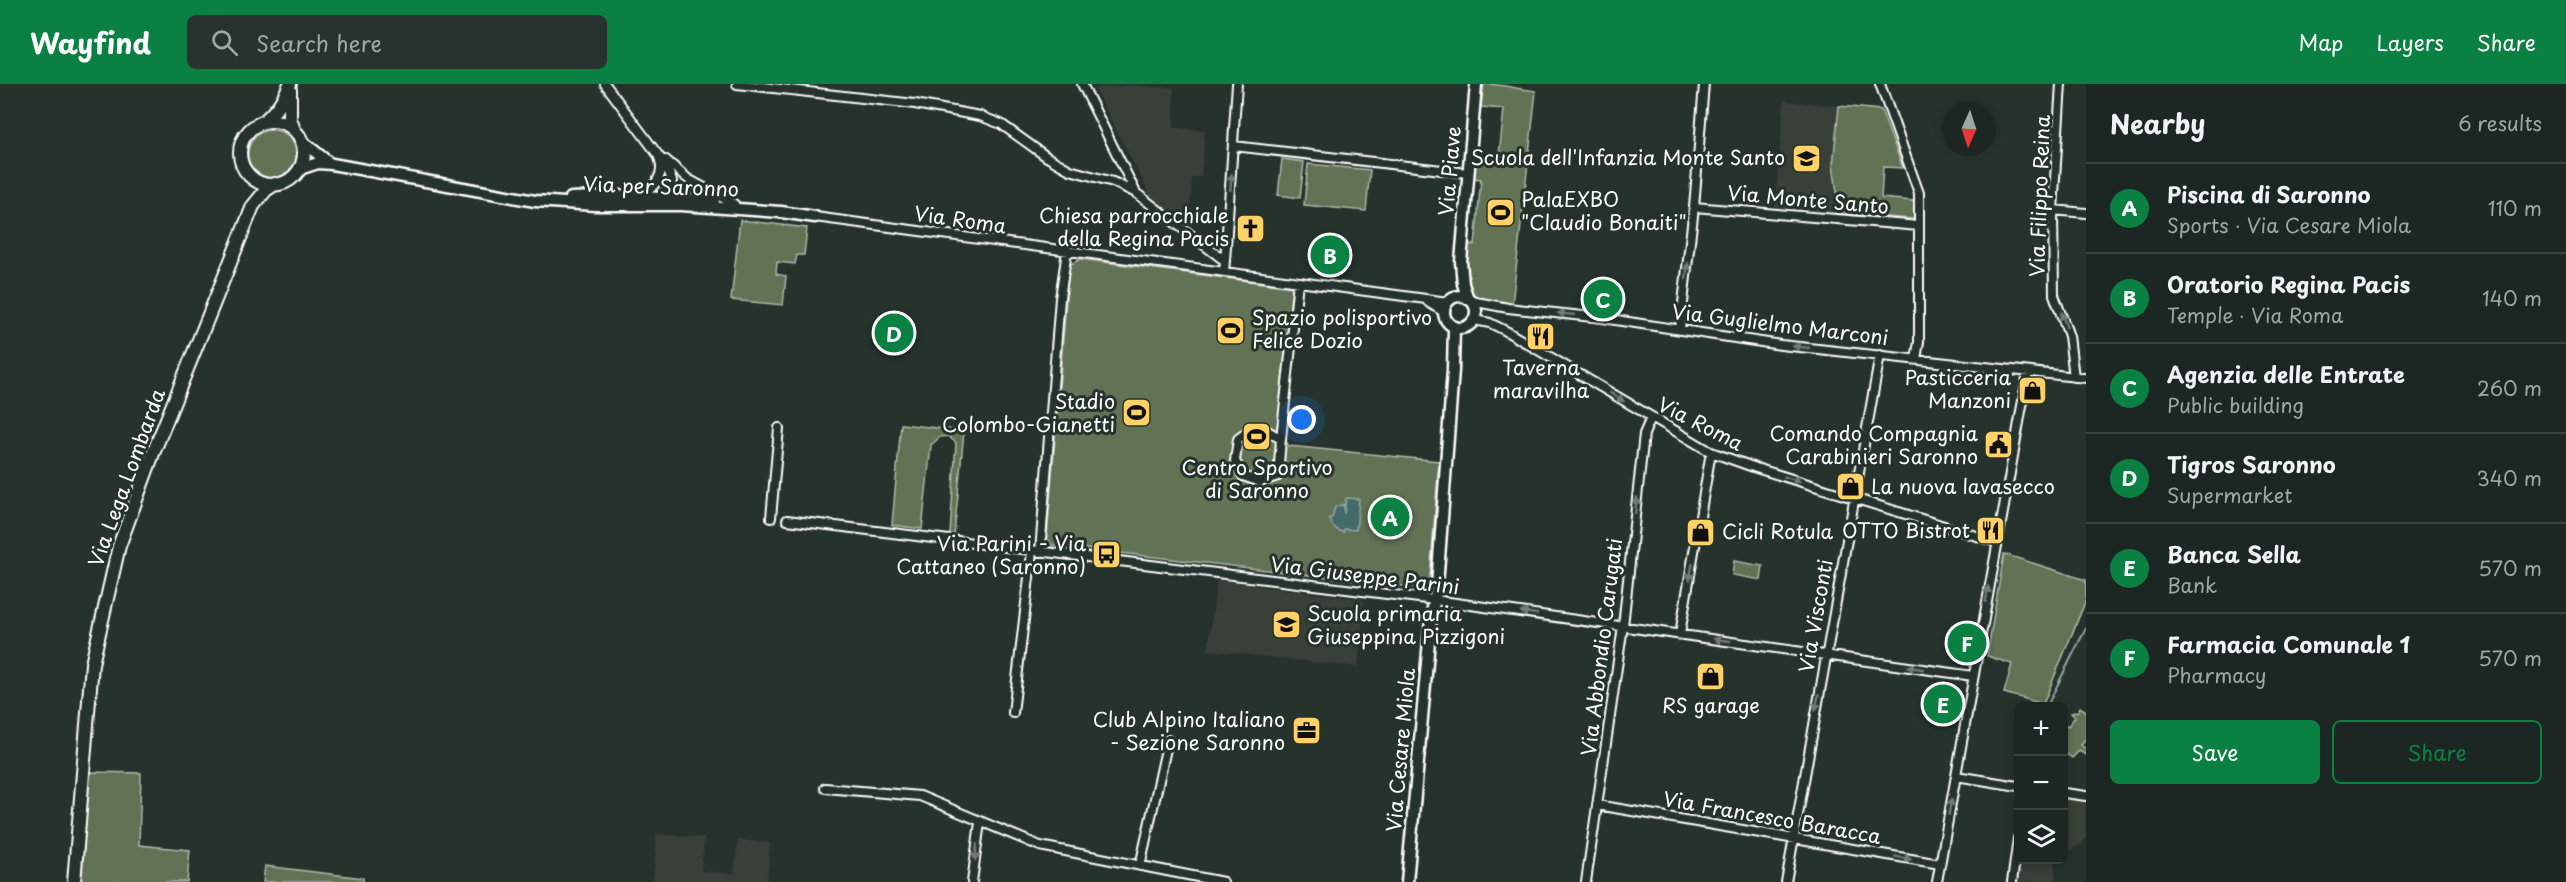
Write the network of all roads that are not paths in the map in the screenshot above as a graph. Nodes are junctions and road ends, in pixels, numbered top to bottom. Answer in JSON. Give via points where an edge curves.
{"nodes":[{"id":1,"x":290,"y":84,"type":"edge"},
{"id":2,"x":605,"y":84,"type":"edge"},
{"id":3,"x":737,"y":84,"type":"edge"},
{"id":4,"x":1082,"y":84,"type":"edge"},
{"id":5,"x":1237,"y":84,"type":"edge"},
{"id":6,"x":1476,"y":84,"type":"edge"},
{"id":7,"x":1704,"y":84,"type":"edge"},
{"id":8,"x":1880,"y":84,"type":"edge"},
{"id":9,"x":2061,"y":84,"type":"edge"},
{"id":10,"x":262,"y":123,"type":"junction"},
{"id":11,"x":294,"y":130,"type":"junction"},
{"id":12,"x":302,"y":141,"type":"junction"},
{"id":13,"x":1234,"y":146,"type":"junction"},
{"id":14,"x":655,"y":152,"type":"junction"},
{"id":15,"x":332,"y":164,"type":"junction"},
{"id":16,"x":300,"y":169,"type":"junction"},
{"id":17,"x":247,"y":172,"type":"junction"},
{"id":18,"x":1468,"y":173,"type":"junction"},
{"id":19,"x":275,"y":184,"type":"junction"},
{"id":20,"x":1136,"y":194,"type":"junction"},
{"id":21,"x":641,"y":196,"type":"junction"},
{"id":22,"x":664,"y":196,"type":"junction"},
{"id":23,"x":544,"y":201,"type":"junction"},
{"id":24,"x":654,"y":204,"type":"junction"},
{"id":25,"x":734,"y":204,"type":"junction"},
{"id":26,"x":253,"y":206,"type":"junction"},
{"id":27,"x":1694,"y":207,"type":"junction"},
{"id":28,"x":2053,"y":210,"type":"junction"},
{"id":29,"x":777,"y":212,"type":"junction"},
{"id":30,"x":2086,"y":213,"type":"edge"},
{"id":31,"x":815,"y":217,"type":"joint"},
{"id":32,"x":1919,"y":226,"type":"junction"},
{"id":33,"x":1067,"y":251,"type":"junction"},
{"id":34,"x":1225,"y":261,"type":"junction"},
{"id":35,"x":1461,"y":262,"type":"junction"},
{"id":36,"x":1224,"y":272,"type":"junction"},
{"id":37,"x":1298,"y":282,"type":"junction"},
{"id":38,"x":1470,"y":300,"type":"junction"},
{"id":39,"x":1449,"y":304,"type":"junction"},
{"id":40,"x":1474,"y":320,"type":"junction"},
{"id":41,"x":1458,"y":327,"type":"junction"},
{"id":42,"x":1680,"y":329,"type":"junction"},
{"id":43,"x":1919,"y":342,"type":"junction"},
{"id":44,"x":1880,"y":355,"type":"junction"},
{"id":45,"x":1916,"y":359,"type":"junction"},
{"id":46,"x":1929,"y":361,"type":"junction"},
{"id":47,"x":2028,"y":372,"type":"junction"},
{"id":48,"x":2074,"y":377,"type":"junction"},
{"id":49,"x":2086,"y":378,"type":"edge"},
{"id":50,"x":1651,"y":418,"type":"junction"},
{"id":51,"x":779,"y":428,"type":"dead end"},
{"id":52,"x":1281,"y":439,"type":"junction"},
{"id":53,"x":1712,"y":452,"type":"junction"},
{"id":54,"x":1853,"y":498,"type":"junction"},
{"id":55,"x":771,"y":518,"type":"dead end"},
{"id":56,"x":787,"y":520,"type":"dead end"},
{"id":57,"x":1996,"y":542,"type":"junction"},
{"id":58,"x":1036,"y":552,"type":"junction"},
{"id":59,"x":1435,"y":600,"type":"junction"},
{"id":60,"x":1623,"y":626,"type":"junction"},
{"id":61,"x":1680,"y":634,"type":"junction"},
{"id":62,"x":1826,"y":655,"type":"junction"},
{"id":63,"x":1973,"y":676,"type":"junction"},
{"id":64,"x":1013,"y":713,"type":"dead end"},
{"id":65,"x":1168,"y":740,"type":"dead end"},
{"id":66,"x":1956,"y":776,"type":"junction"},
{"id":67,"x":2014,"y":785,"type":"edge"},
{"id":68,"x":825,"y":788,"type":"dead end"},
{"id":69,"x":2068,"y":794,"type":"edge"},
{"id":70,"x":2086,"y":796,"type":"edge"},
{"id":71,"x":1597,"y":805,"type":"junction"},
{"id":72,"x":980,"y":822,"type":"junction"},
{"id":73,"x":1793,"y":838,"type":"junction"},
{"id":74,"x":1940,"y":864,"type":"junction"},
{"id":75,"x":2015,"y":864,"type":"edge"},
{"id":76,"x":1140,"y":866,"type":"junction"},
{"id":77,"x":74,"y":882,"type":"edge"},
{"id":78,"x":972,"y":882,"type":"edge"},
{"id":79,"x":1224,"y":882,"type":"edge"},
{"id":80,"x":1407,"y":882,"type":"edge"},
{"id":81,"x":1586,"y":882,"type":"edge"},
{"id":82,"x":1785,"y":882,"type":"edge"},
{"id":83,"x":1937,"y":882,"type":"edge"},
{"id":84,"x":2012,"y":882,"type":"edge"}],
"edges":[{"from":1,"to":10,"type":"main road","via":[[275,112]]},
{"from":1,"to":11,"type":"main road","via":[[290,119]]},
{"from":2,"to":14,"type":"street"},
{"from":3,"to":20,"type":"street","via":[[876,99],[980,116],[1001,124],[1070,170],[1113,182]]},
{"from":4,"to":20,"type":"street"},
{"from":5,"to":13,"type":"street"},
{"from":6,"to":18,"type":"street","name":"Via Piave"},
{"from":7,"to":27,"type":"street"},
{"from":8,"to":32,"type":"street","via":[[1917,182]]},
{"from":9,"to":28,"type":"street","name":"Via Filippo Reina"},
{"from":10,"to":11,"type":"main road","via":[[282,123]]},
{"from":10,"to":17,"type":"main road","via":[[243,140],[241,158]]},
{"from":11,"to":12,"type":"main road"},
{"from":12,"to":15,"type":"street","name":"Via per Saronno"},
{"from":12,"to":16,"type":"main road"},
{"from":13,"to":18,"type":"street"},
{"from":34,"to":13,"type":"street","one_way":true},
{"from":14,"to":21,"type":"street","via":[[661,163],[659,178]]},
{"from":14,"to":22,"type":"street","via":[[672,181]]},
{"from":14,"to":25,"type":"street","via":[[688,179]]},
{"from":15,"to":16,"type":"street","name":"Via per Saronno","via":[[318,163]]},
{"from":15,"to":23,"type":"street","name":"Via per Saronno"},
{"from":16,"to":19,"type":"main road","via":[[292,178]]},
{"from":17,"to":19,"type":"main road","via":[[258,182]]},
{"from":17,"to":26,"type":"main road","name":"Via Lega Lombarda","via":[[252,182]]},
{"from":18,"to":35,"type":"street","name":"Via Piave"},
{"from":19,"to":26,"type":"main road","name":"Via Lega Lombarda"},
{"from":20,"to":34,"type":"street"},
{"from":21,"to":22,"type":"street","name":"Via per Saronno"},
{"from":21,"to":23,"type":"street","name":"Via per Saronno"},
{"from":22,"to":24,"type":"street"},
{"from":22,"to":25,"type":"street","name":"Via per Saronno"},
{"from":23,"to":24,"type":"street","name":"Via per Saronno"},
{"from":24,"to":29,"type":"street","name":"Via per Saronno"},
{"from":25,"to":29,"type":"street","name":"Via per Saronno"},
{"from":26,"to":77,"type":"main road","name":"Via Lega Lombarda","via":[[118,546],[92,664]]},
{"from":27,"to":32,"type":"street","name":"Via Monte Santo"},
{"from":42,"to":27,"type":"street","one_way":true},
{"from":28,"to":30,"type":"street"},
{"from":48,"to":28,"type":"street","name":"Via Filippo Reina","one_way":true,"via":[[2069,336],[2054,295]]},
{"from":29,"to":31,"type":"street","name":"Via per Saronno"},
{"from":31,"to":33,"type":"street","name":"Via Roma"},
{"from":32,"to":43,"type":"street"},
{"from":33,"to":36,"type":"street","name":"Via Roma"},
{"from":33,"to":58,"type":"street"},
{"from":34,"to":36,"type":"street"},
{"from":35,"to":38,"type":"street","name":"Via Piave","via":[[1463,284]]},
{"from":35,"to":39,"type":"street","name":"Via Piave"},
{"from":36,"to":37,"type":"street","name":"Via Roma"},
{"from":37,"to":39,"type":"street","name":"Via Roma"},
{"from":37,"to":52,"type":"street"},
{"from":38,"to":39,"type":"street","via":[[1461,297]]},
{"from":38,"to":40,"type":"street","via":[[1476,311]]},
{"from":42,"to":38,"type":"street","name":"Via Guglielmo Marconi","one_way":true},
{"from":39,"to":41,"type":"street","via":[[1448,323]]},
{"from":40,"to":41,"type":"street"},
{"from":40,"to":50,"type":"street","name":"Via Roma","one_way":true,"via":[[1506,331]]},
{"from":41,"to":59,"type":"street","name":"Via Cesare Miola","via":[[1445,532]]},
{"from":44,"to":42,"type":"street","name":"Via Guglielmo Marconi","one_way":true},
{"from":43,"to":45,"type":"street"},
{"from":43,"to":46,"type":"street"},
{"from":44,"to":45,"type":"street","name":"Via Guglielmo Marconi"},
{"from":44,"to":54,"type":"street","name":"Via Visconti"},
{"from":45,"to":46,"type":"street","name":"Via Guglielmo Marconi"},
{"from":46,"to":47,"type":"street","name":"Via Guglielmo Marconi"},
{"from":47,"to":48,"type":"street","name":"Via Guglielmo Marconi"},
{"from":47,"to":57,"type":"street"},
{"from":48,"to":49,"type":"street","name":"Via Guglielmo Marconi"},
{"from":50,"to":53,"type":"street","name":"Via Roma"},
{"from":60,"to":50,"type":"street","name":"Via Abbondio Carugati","one_way":true,"via":[[1644,434]]},
{"from":51,"to":55,"type":"street"},
{"from":52,"to":52,"type":"street","via":[[1266,430],[1247,432],[1238,440],[1235,461],[1243,476],[1260,482],[1278,476]]},
{"from":53,"to":54,"type":"street","name":"Via Roma","one_way":true},
{"from":53,"to":61,"type":"street","one_way":true},
{"from":54,"to":57,"type":"street","name":"Via Roma"},
{"from":54,"to":62,"type":"street","name":"Via Visconti"},
{"from":56,"to":58,"type":"street","name":"Via Giuseppe Parini"},
{"from":63,"to":57,"type":"street","one_way":true},
{"from":58,"to":59,"type":"street","name":"Via Giuseppe Parini"},
{"from":58,"to":64,"type":"street"},
{"from":60,"to":59,"type":"street","name":"Via Giuseppe Parini","one_way":true},
{"from":59,"to":80,"type":"street","name":"Via Cesare Miola"},
{"from":60,"to":61,"type":"street","name":"Via Giuseppe Parini"},
{"from":60,"to":71,"type":"street","name":"Via Abbondio Carugati"},
{"from":62,"to":61,"type":"street","name":"Via Giuseppe Parini","one_way":true},
{"from":63,"to":62,"type":"street","name":"Via Giuseppe Parini","one_way":true},
{"from":62,"to":73,"type":"street","name":"Via Visconti","one_way":true},
{"from":63,"to":66,"type":"street"},
{"from":65,"to":76,"type":"street"},
{"from":66,"to":67,"type":"street"},
{"from":74,"to":66,"type":"street","one_way":true},
{"from":68,"to":72,"type":"street","via":[[921,796]]},
{"from":69,"to":70,"type":"street"},
{"from":71,"to":73,"type":"street","name":"Via Francesco Baracca"},
{"from":71,"to":81,"type":"street","name":"Via Abbondio Carugati"},
{"from":72,"to":76,"type":"street","via":[[1040,846]]},
{"from":72,"to":78,"type":"street","one_way":true},
{"from":73,"to":74,"type":"street","name":"Via Francesco Baracca","one_way":true},
{"from":73,"to":82,"type":"street","name":"Via Visconti"},
{"from":74,"to":83,"type":"street"},
{"from":75,"to":84,"type":"street"},
{"from":76,"to":79,"type":"street"}]}
